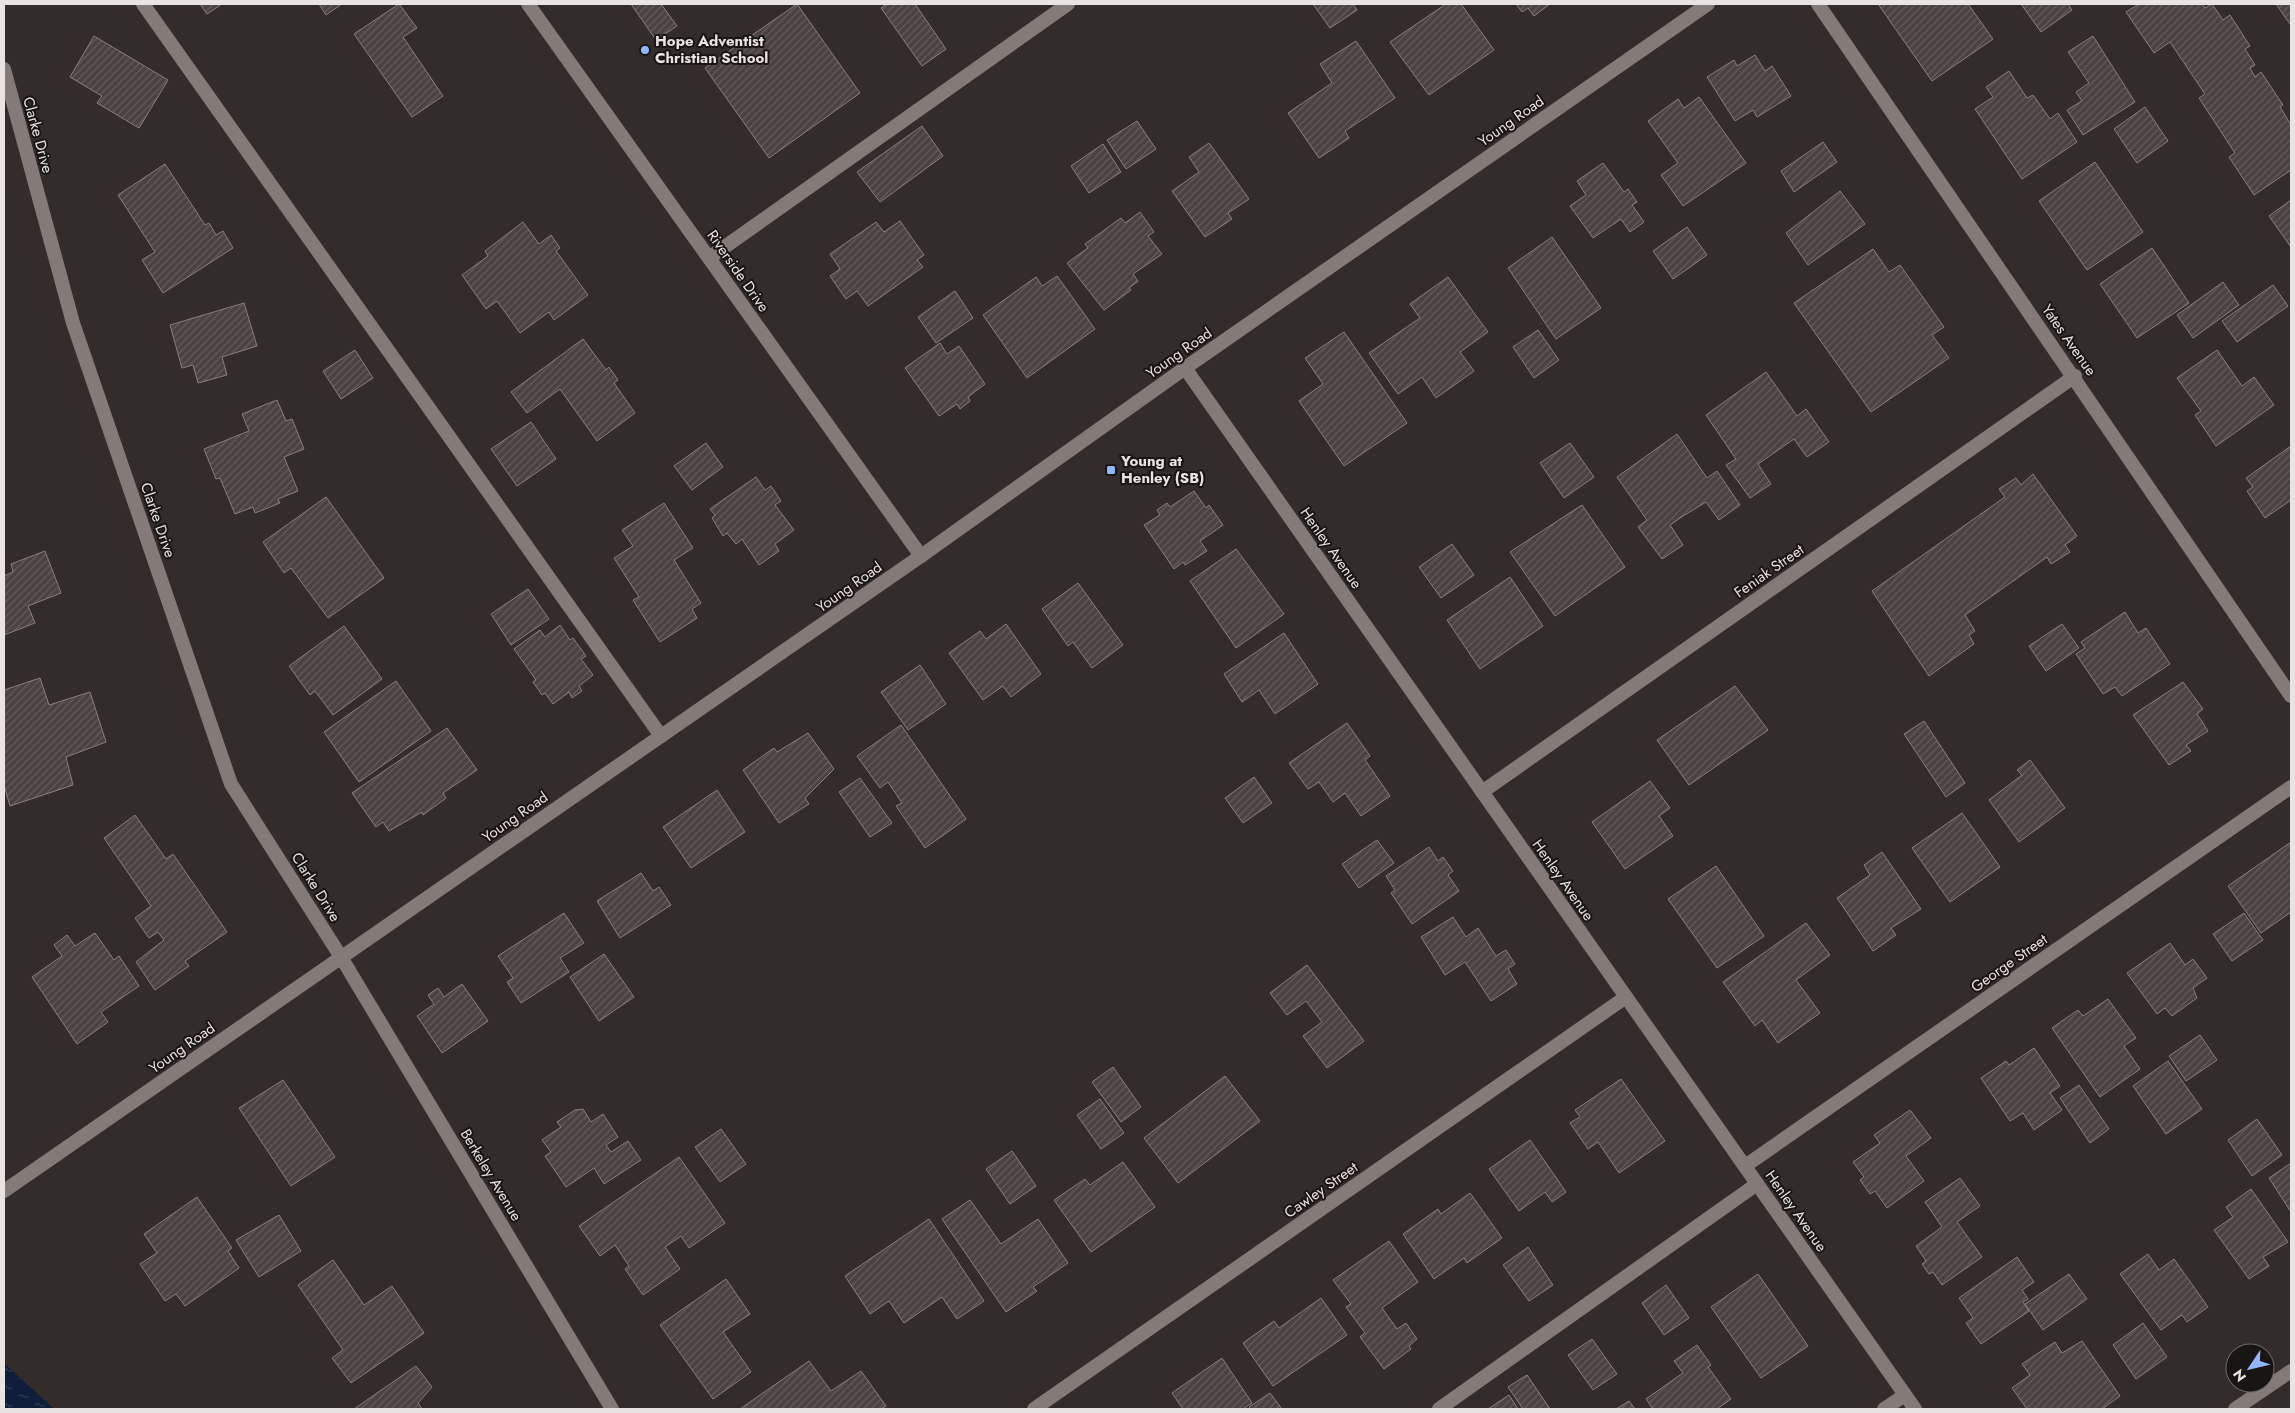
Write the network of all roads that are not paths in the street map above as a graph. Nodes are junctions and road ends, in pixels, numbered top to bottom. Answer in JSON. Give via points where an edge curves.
{"nodes":[{"id":1,"x":142,"y":4,"type":"edge"},
{"id":2,"x":528,"y":4,"type":"edge"},
{"id":3,"x":1068,"y":4,"type":"edge"},
{"id":4,"x":1818,"y":4,"type":"edge"},
{"id":5,"x":1702,"y":5,"type":"edge"},
{"id":6,"x":4,"y":69,"type":"edge"},
{"id":7,"x":709,"y":258,"type":"junction"},
{"id":8,"x":1185,"y":368,"type":"junction"},
{"id":9,"x":2075,"y":376,"type":"junction"},
{"id":10,"x":922,"y":556,"type":"junction"},
{"id":11,"x":2291,"y":696,"type":"edge"},
{"id":12,"x":661,"y":736,"type":"junction"},
{"id":13,"x":2291,"y":787,"type":"edge"},
{"id":14,"x":1482,"y":792,"type":"junction"},
{"id":15,"x":342,"y":957,"type":"junction"},
{"id":16,"x":1626,"y":997,"type":"junction"},
{"id":17,"x":1745,"y":1166,"type":"junction"},
{"id":18,"x":1757,"y":1184,"type":"junction"},
{"id":19,"x":9,"y":1188,"type":"edge"},
{"id":20,"x":2291,"y":1371,"type":"edge"},
{"id":21,"x":1905,"y":1395,"type":"junction"},
{"id":22,"x":612,"y":1409,"type":"edge"},
{"id":23,"x":1034,"y":1409,"type":"edge"},
{"id":24,"x":1439,"y":1409,"type":"edge"},
{"id":25,"x":1884,"y":1409,"type":"edge"},
{"id":26,"x":1915,"y":1409,"type":"edge"},
{"id":27,"x":2235,"y":1409,"type":"edge"}],
"edges":[{"from":1,"to":12,"type":"street"},
{"from":2,"to":7,"type":"street","name":"Riverside Drive"},
{"from":3,"to":7,"type":"street"},
{"from":4,"to":9,"type":"street","name":"Yates Avenue"},
{"from":5,"to":8,"type":"street","name":"Young Road"},
{"from":6,"to":15,"type":"street","name":"Clarke Drive","via":[[73,323],[232,784]]},
{"from":7,"to":10,"type":"street","name":"Riverside Drive"},
{"from":8,"to":10,"type":"street","name":"Young Road"},
{"from":8,"to":14,"type":"street","name":"Henley Avenue"},
{"from":9,"to":11,"type":"street","name":"Yates Avenue"},
{"from":9,"to":14,"type":"street","name":"Feniak Street"},
{"from":10,"to":12,"type":"street","name":"Young Road"},
{"from":12,"to":15,"type":"street","name":"Young Road"},
{"from":13,"to":17,"type":"street","name":"George Street"},
{"from":14,"to":16,"type":"street","name":"Henley Avenue"},
{"from":15,"to":19,"type":"street","name":"Young Road"},
{"from":15,"to":22,"type":"street","name":"Berkeley Avenue"},
{"from":16,"to":17,"type":"street","name":"Henley Avenue"},
{"from":16,"to":23,"type":"street","name":"Cawley Street"},
{"from":17,"to":18,"type":"street","name":"Henley Avenue"},
{"from":18,"to":21,"type":"street","name":"Henley Avenue"},
{"from":18,"to":24,"type":"street"},
{"from":20,"to":27,"type":"street"},
{"from":21,"to":25,"type":"street"},
{"from":21,"to":26,"type":"street","name":"Henley Avenue"}]}
